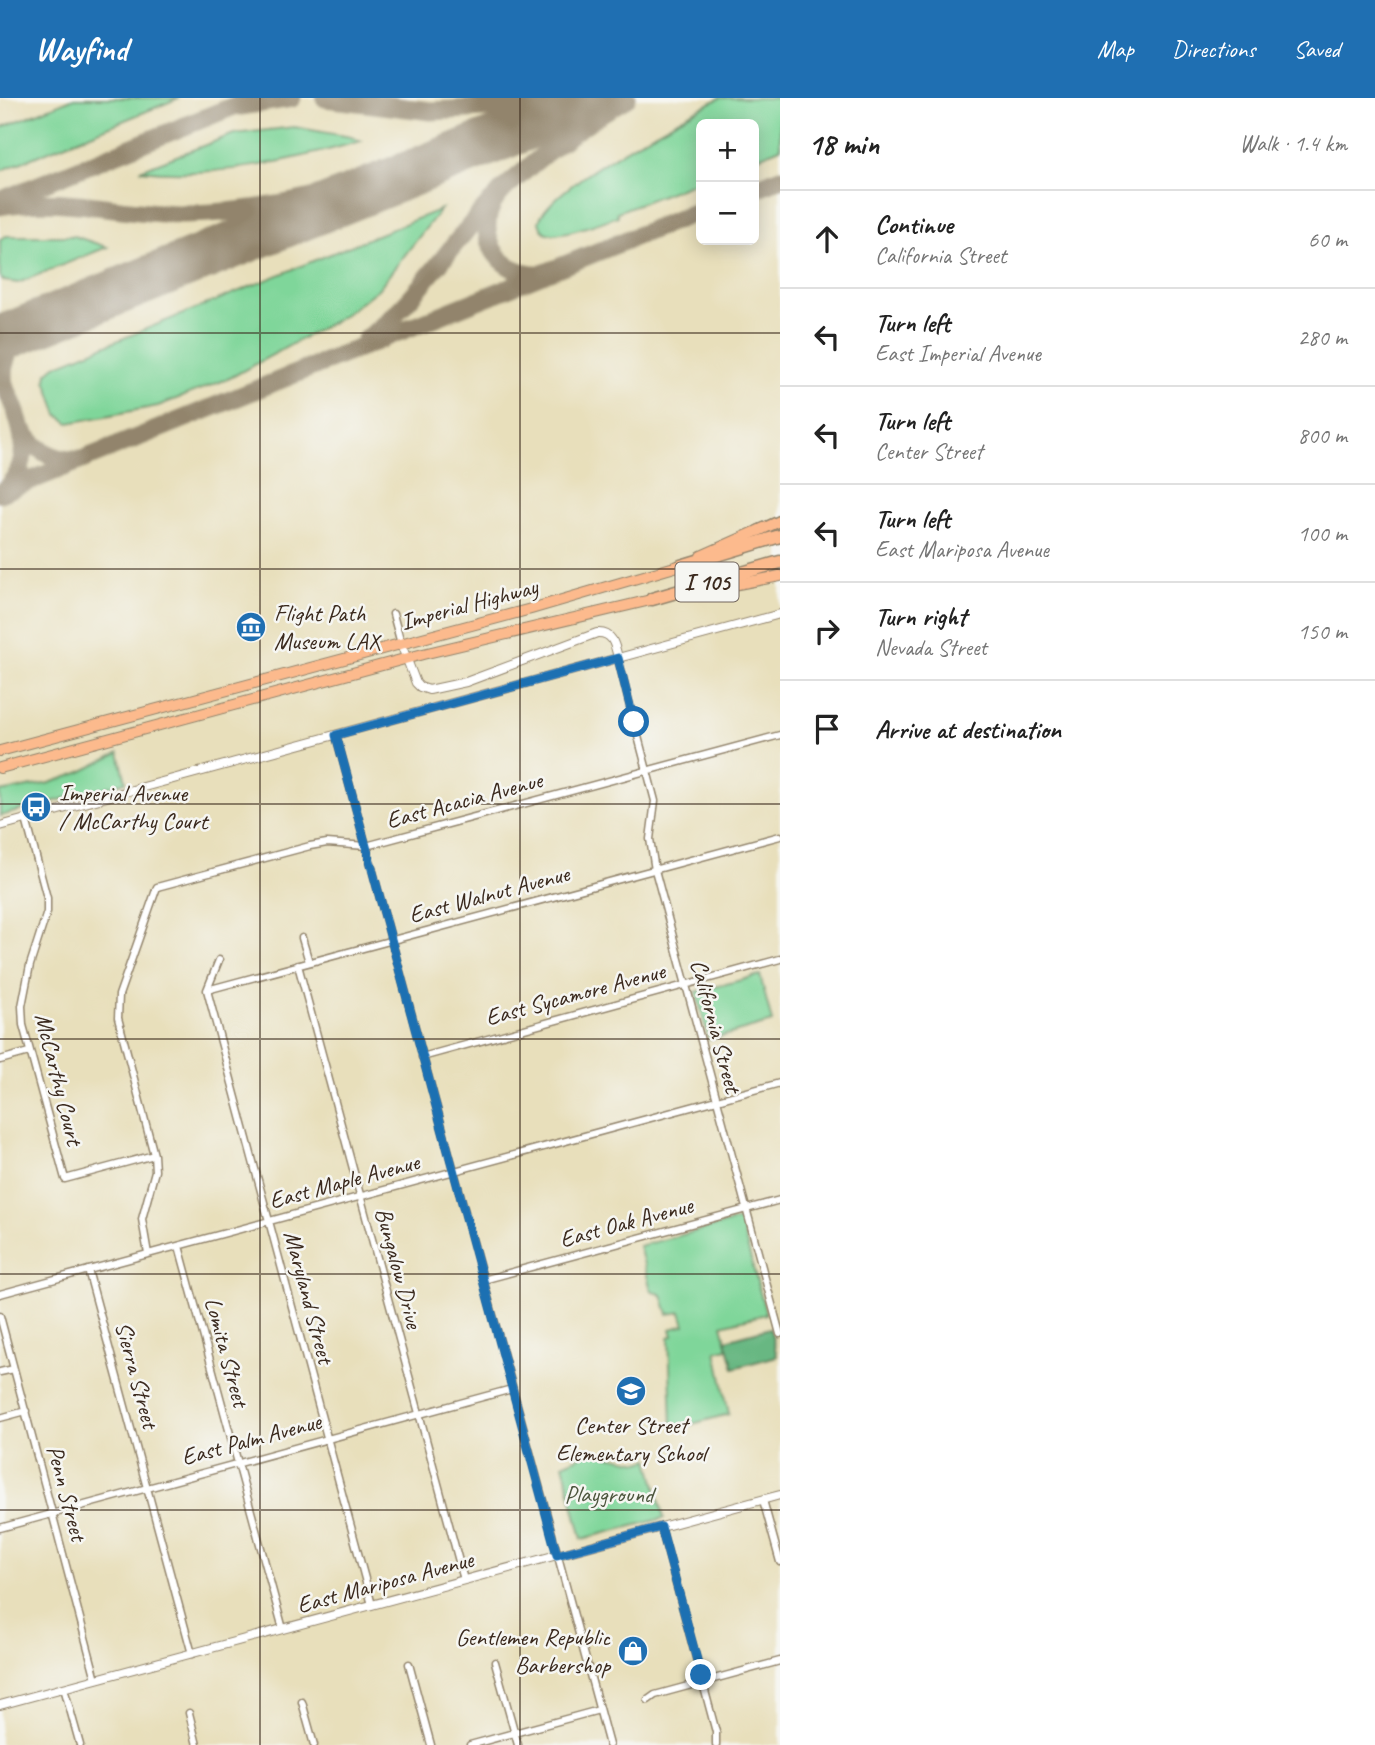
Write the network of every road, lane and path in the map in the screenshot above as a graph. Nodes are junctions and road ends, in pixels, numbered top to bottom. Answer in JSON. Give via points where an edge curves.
{"nodes":[{"id":1,"x":780,"y":522,"type":"edge"},
{"id":2,"x":758,"y":531,"type":"joint"},
{"id":3,"x":780,"y":536,"type":"edge"},
{"id":4,"x":780,"y":562,"type":"edge"},
{"id":5,"x":681,"y":566,"type":"junction"},
{"id":6,"x":780,"y":576,"type":"edge"},
{"id":7,"x":652,"y":599,"type":"junction"},
{"id":8,"x":393,"y":614,"type":"dead end"},
{"id":9,"x":780,"y":614,"type":"edge"},
{"id":10,"x":401,"y":643,"type":"junction"},
{"id":11,"x":407,"y":658,"type":"junction"},
{"id":12,"x":618,"y":658,"type":"junction"},
{"id":13,"x":336,"y":735,"type":"junction"},
{"id":14,"x":780,"y":735,"type":"edge"},
{"id":15,"x":4,"y":750,"type":"edge"},
{"id":16,"x":13,"y":764,"type":"junction"},
{"id":17,"x":0,"y":768,"type":"edge"},
{"id":18,"x":648,"y":770,"type":"junction"},
{"id":19,"x":26,"y":819,"type":"junction"},
{"id":20,"x":0,"y":826,"type":"edge"},
{"id":21,"x":780,"y":836,"type":"edge"},
{"id":22,"x":366,"y":846,"type":"junction"},
{"id":23,"x":655,"y":870,"type":"junction"},
{"id":24,"x":302,"y":938,"type":"dead end"},
{"id":25,"x":390,"y":940,"type":"junction"},
{"id":26,"x":780,"y":959,"type":"edge"},
{"id":27,"x":219,"y":960,"type":"dead end"},
{"id":28,"x":309,"y":962,"type":"junction"},
{"id":29,"x":298,"y":965,"type":"junction"},
{"id":30,"x":685,"y":984,"type":"junction"},
{"id":31,"x":207,"y":990,"type":"junction"},
{"id":32,"x":29,"y":1052,"type":"junction"},
{"id":33,"x":422,"y":1056,"type":"junction"},
{"id":34,"x":0,"y":1060,"type":"edge"},
{"id":35,"x":780,"y":1083,"type":"edge"},
{"id":36,"x":716,"y":1100,"type":"junction"},
{"id":37,"x":154,"y":1154,"type":"junction"},
{"id":38,"x":453,"y":1171,"type":"junction"},
{"id":39,"x":360,"y":1196,"type":"junction"},
{"id":40,"x":780,"y":1200,"type":"edge"},
{"id":41,"x":746,"y":1209,"type":"junction"},
{"id":42,"x":268,"y":1221,"type":"junction"},
{"id":43,"x":179,"y":1246,"type":"junction"},
{"id":44,"x":148,"y":1254,"type":"junction"},
{"id":45,"x":88,"y":1270,"type":"junction"},
{"id":46,"x":482,"y":1280,"type":"junction"},
{"id":47,"x":0,"y":1294,"type":"edge"},
{"id":48,"x":0,"y":1317,"type":"edge"},
{"id":49,"x":778,"y":1317,"type":"edge"},
{"id":50,"x":780,"y":1334,"type":"edge"},
{"id":51,"x":14,"y":1369,"type":"junction"},
{"id":52,"x":0,"y":1373,"type":"edge"},
{"id":53,"x":512,"y":1389,"type":"junction"},
{"id":54,"x":26,"y":1411,"type":"junction"},
{"id":55,"x":418,"y":1414,"type":"junction"},
{"id":56,"x":0,"y":1418,"type":"edge"},
{"id":57,"x":327,"y":1438,"type":"junction"},
{"id":58,"x":237,"y":1463,"type":"junction"},
{"id":59,"x":148,"y":1487,"type":"junction"},
{"id":60,"x":780,"y":1495,"type":"edge"},
{"id":61,"x":763,"y":1500,"type":"junction"},
{"id":62,"x":53,"y":1514,"type":"junction"},
{"id":63,"x":661,"y":1527,"type":"junction"},
{"id":64,"x":0,"y":1528,"type":"edge"},
{"id":65,"x":557,"y":1555,"type":"junction"},
{"id":66,"x":780,"y":1562,"type":"edge"},
{"id":67,"x":464,"y":1580,"type":"junction"},
{"id":68,"x":372,"y":1605,"type":"junction"},
{"id":69,"x":283,"y":1629,"type":"junction"},
{"id":70,"x":192,"y":1654,"type":"junction"},
{"id":71,"x":780,"y":1661,"type":"edge"},
{"id":72,"x":495,"y":1662,"type":"dead end"},
{"id":73,"x":409,"y":1664,"type":"dead end"},
{"id":74,"x":96,"y":1679,"type":"junction"},
{"id":75,"x":703,"y":1682,"type":"junction"},
{"id":76,"x":64,"y":1688,"type":"junction"},
{"id":77,"x":649,"y":1700,"type":"dead end"},
{"id":78,"x":303,"y":1702,"type":"dead end"},
{"id":79,"x":0,"y":1705,"type":"edge"},
{"id":80,"x":599,"y":1710,"type":"junction"},
{"id":81,"x":189,"y":1713,"type":"dead end"},
{"id":82,"x":514,"y":1733,"type":"junction"},
{"id":83,"x":80,"y":1745,"type":"edge"},
{"id":84,"x":197,"y":1745,"type":"edge"},
{"id":85,"x":314,"y":1745,"type":"edge"},
{"id":86,"x":431,"y":1745,"type":"edge"},
{"id":87,"x":470,"y":1745,"type":"edge"},
{"id":88,"x":518,"y":1745,"type":"edge"},
{"id":89,"x":609,"y":1745,"type":"edge"},
{"id":90,"x":716,"y":1745,"type":"edge"}],
"edges":[{"from":1,"to":2,"type":"highway"},
{"from":2,"to":5,"type":"main road","name":"Imperial Highway"},
{"from":3,"to":5,"type":"highway","number":"I 105"},
{"from":4,"to":7,"type":"highway","number":"I 105"},
{"from":5,"to":10,"type":"main road","name":"Imperial Highway"},
{"from":6,"to":7,"type":"main road","name":"Imperial Highway"},
{"from":7,"to":11,"type":"main road","name":"Imperial Highway"},
{"from":8,"to":10,"type":"street","name":"California Street"},
{"from":9,"to":12,"type":"street"},
{"from":10,"to":11,"type":"street","name":"California Street"},
{"from":10,"to":15,"type":"main road","name":"Imperial Highway"},
{"from":11,"to":12,"type":"street","name":"California Street","via":[[416,683],[429,690],[466,682],[597,633],[612,638]]},
{"from":11,"to":16,"type":"main road","name":"Imperial Highway"},
{"from":12,"to":13,"type":"street"},
{"from":12,"to":18,"type":"street","name":"California Street"},
{"from":13,"to":19,"type":"street"},
{"from":13,"to":22,"type":"street"},
{"from":14,"to":18,"type":"street","name":"East Acacia Avenue"},
{"from":15,"to":16,"type":"main road"},
{"from":16,"to":17,"type":"main road","name":"Imperial Highway"},
{"from":18,"to":22,"type":"street","name":"East Acacia Avenue"},
{"from":18,"to":23,"type":"street","name":"California Street","via":[[655,801],[650,839]]},
{"from":19,"to":20,"type":"street"},
{"from":19,"to":32,"type":"street","name":"McCarthy Court","via":[[47,898],[22,1006]]},
{"from":21,"to":23,"type":"street","name":"East Walnut Avenue"},
{"from":22,"to":25,"type":"street"},
{"from":22,"to":37,"type":"street","name":"East Acacia Avenue","via":[[310,846],[157,887],[119,995],[118,1018]]},
{"from":23,"to":25,"type":"street","name":"East Walnut Avenue"},
{"from":23,"to":30,"type":"street","name":"California Street"},
{"from":24,"to":28,"type":"street"},
{"from":25,"to":28,"type":"street","name":"East Walnut Avenue"},
{"from":25,"to":33,"type":"street"},
{"from":26,"to":30,"type":"street","name":"East Sycamore Avenue"},
{"from":27,"to":31,"type":"street"},
{"from":28,"to":29,"type":"street","name":"East Walnut Avenue"},
{"from":29,"to":31,"type":"street","name":"East Walnut Avenue"},
{"from":29,"to":39,"type":"street","name":"Bungalow Drive"},
{"from":30,"to":33,"type":"street","name":"East Sycamore Avenue"},
{"from":30,"to":36,"type":"street","name":"California Street"},
{"from":31,"to":42,"type":"street","name":"Maryland Street"},
{"from":32,"to":34,"type":"street"},
{"from":32,"to":37,"type":"street","name":"McCarthy Court","via":[[65,1178]]},
{"from":33,"to":38,"type":"street"},
{"from":35,"to":36,"type":"street","name":"East Maple Avenue"},
{"from":36,"to":38,"type":"street","name":"East Maple Avenue"},
{"from":36,"to":41,"type":"street","name":"California Street"},
{"from":37,"to":44,"type":"street","via":[[155,1171],[142,1219]]},
{"from":38,"to":39,"type":"street","name":"East Maple Avenue"},
{"from":38,"to":46,"type":"street"},
{"from":39,"to":42,"type":"street","name":"East Maple Avenue"},
{"from":39,"to":55,"type":"street","name":"Bungalow Drive"},
{"from":40,"to":41,"type":"street","name":"East Oak Avenue"},
{"from":41,"to":46,"type":"street","name":"East Oak Avenue"},
{"from":41,"to":49,"type":"street","name":"California Street"},
{"from":42,"to":43,"type":"street","name":"East Maple Avenue"},
{"from":42,"to":57,"type":"street","name":"Maryland Street"},
{"from":43,"to":44,"type":"street","name":"East Maple Avenue"},
{"from":43,"to":58,"type":"street","name":"Lomita Street"},
{"from":44,"to":45,"type":"street","name":"East Maple Avenue"},
{"from":45,"to":47,"type":"street","name":"East Maple Avenue"},
{"from":45,"to":59,"type":"street","name":"Sierra Street"},
{"from":46,"to":53,"type":"street"},
{"from":48,"to":51,"type":"street","name":"Penn Street"},
{"from":49,"to":50,"type":"street","name":"California Street"},
{"from":51,"to":52,"type":"street"},
{"from":51,"to":54,"type":"street","name":"Penn Street"},
{"from":53,"to":55,"type":"street","name":"East Palm Avenue"},
{"from":53,"to":65,"type":"street"},
{"from":54,"to":56,"type":"street"},
{"from":54,"to":62,"type":"street","name":"Penn Street"},
{"from":55,"to":57,"type":"street","name":"East Palm Avenue"},
{"from":55,"to":67,"type":"street","name":"Bungalow Drive"},
{"from":57,"to":58,"type":"street","name":"East Palm Avenue"},
{"from":57,"to":68,"type":"street","name":"Maryland Street"},
{"from":58,"to":59,"type":"street","name":"East Palm Avenue"},
{"from":58,"to":69,"type":"street","name":"Lomita Street"},
{"from":59,"to":62,"type":"street","name":"East Palm Avenue"},
{"from":59,"to":70,"type":"street","name":"Sierra Street"},
{"from":60,"to":61,"type":"street","name":"East Mariposa Avenue"},
{"from":61,"to":63,"type":"street","name":"East Mariposa Avenue"},
{"from":61,"to":66,"type":"street"},
{"from":62,"to":64,"type":"street","name":"East Palm Avenue"},
{"from":62,"to":74,"type":"street","name":"Penn Street"},
{"from":63,"to":65,"type":"street","name":"East Mariposa Avenue"},
{"from":63,"to":75,"type":"street"},
{"from":65,"to":67,"type":"street","name":"East Mariposa Avenue"},
{"from":65,"to":80,"type":"street"},
{"from":67,"to":68,"type":"street","name":"East Mariposa Avenue"},
{"from":68,"to":69,"type":"street","name":"East Mariposa Avenue"},
{"from":69,"to":70,"type":"street","name":"East Mariposa Avenue"},
{"from":70,"to":74,"type":"street","name":"East Mariposa Avenue"},
{"from":71,"to":75,"type":"street"},
{"from":72,"to":82,"type":"street"},
{"from":73,"to":86,"type":"street"},
{"from":74,"to":76,"type":"street","name":"East Mariposa Avenue"},
{"from":75,"to":77,"type":"street"},
{"from":75,"to":90,"type":"street"},
{"from":76,"to":79,"type":"street","name":"East Mariposa Avenue"},
{"from":76,"to":83,"type":"street"},
{"from":78,"to":85,"type":"street"},
{"from":80,"to":82,"type":"street"},
{"from":80,"to":89,"type":"street"},
{"from":81,"to":84,"type":"street"},
{"from":82,"to":87,"type":"street"},
{"from":82,"to":88,"type":"street"}]}
